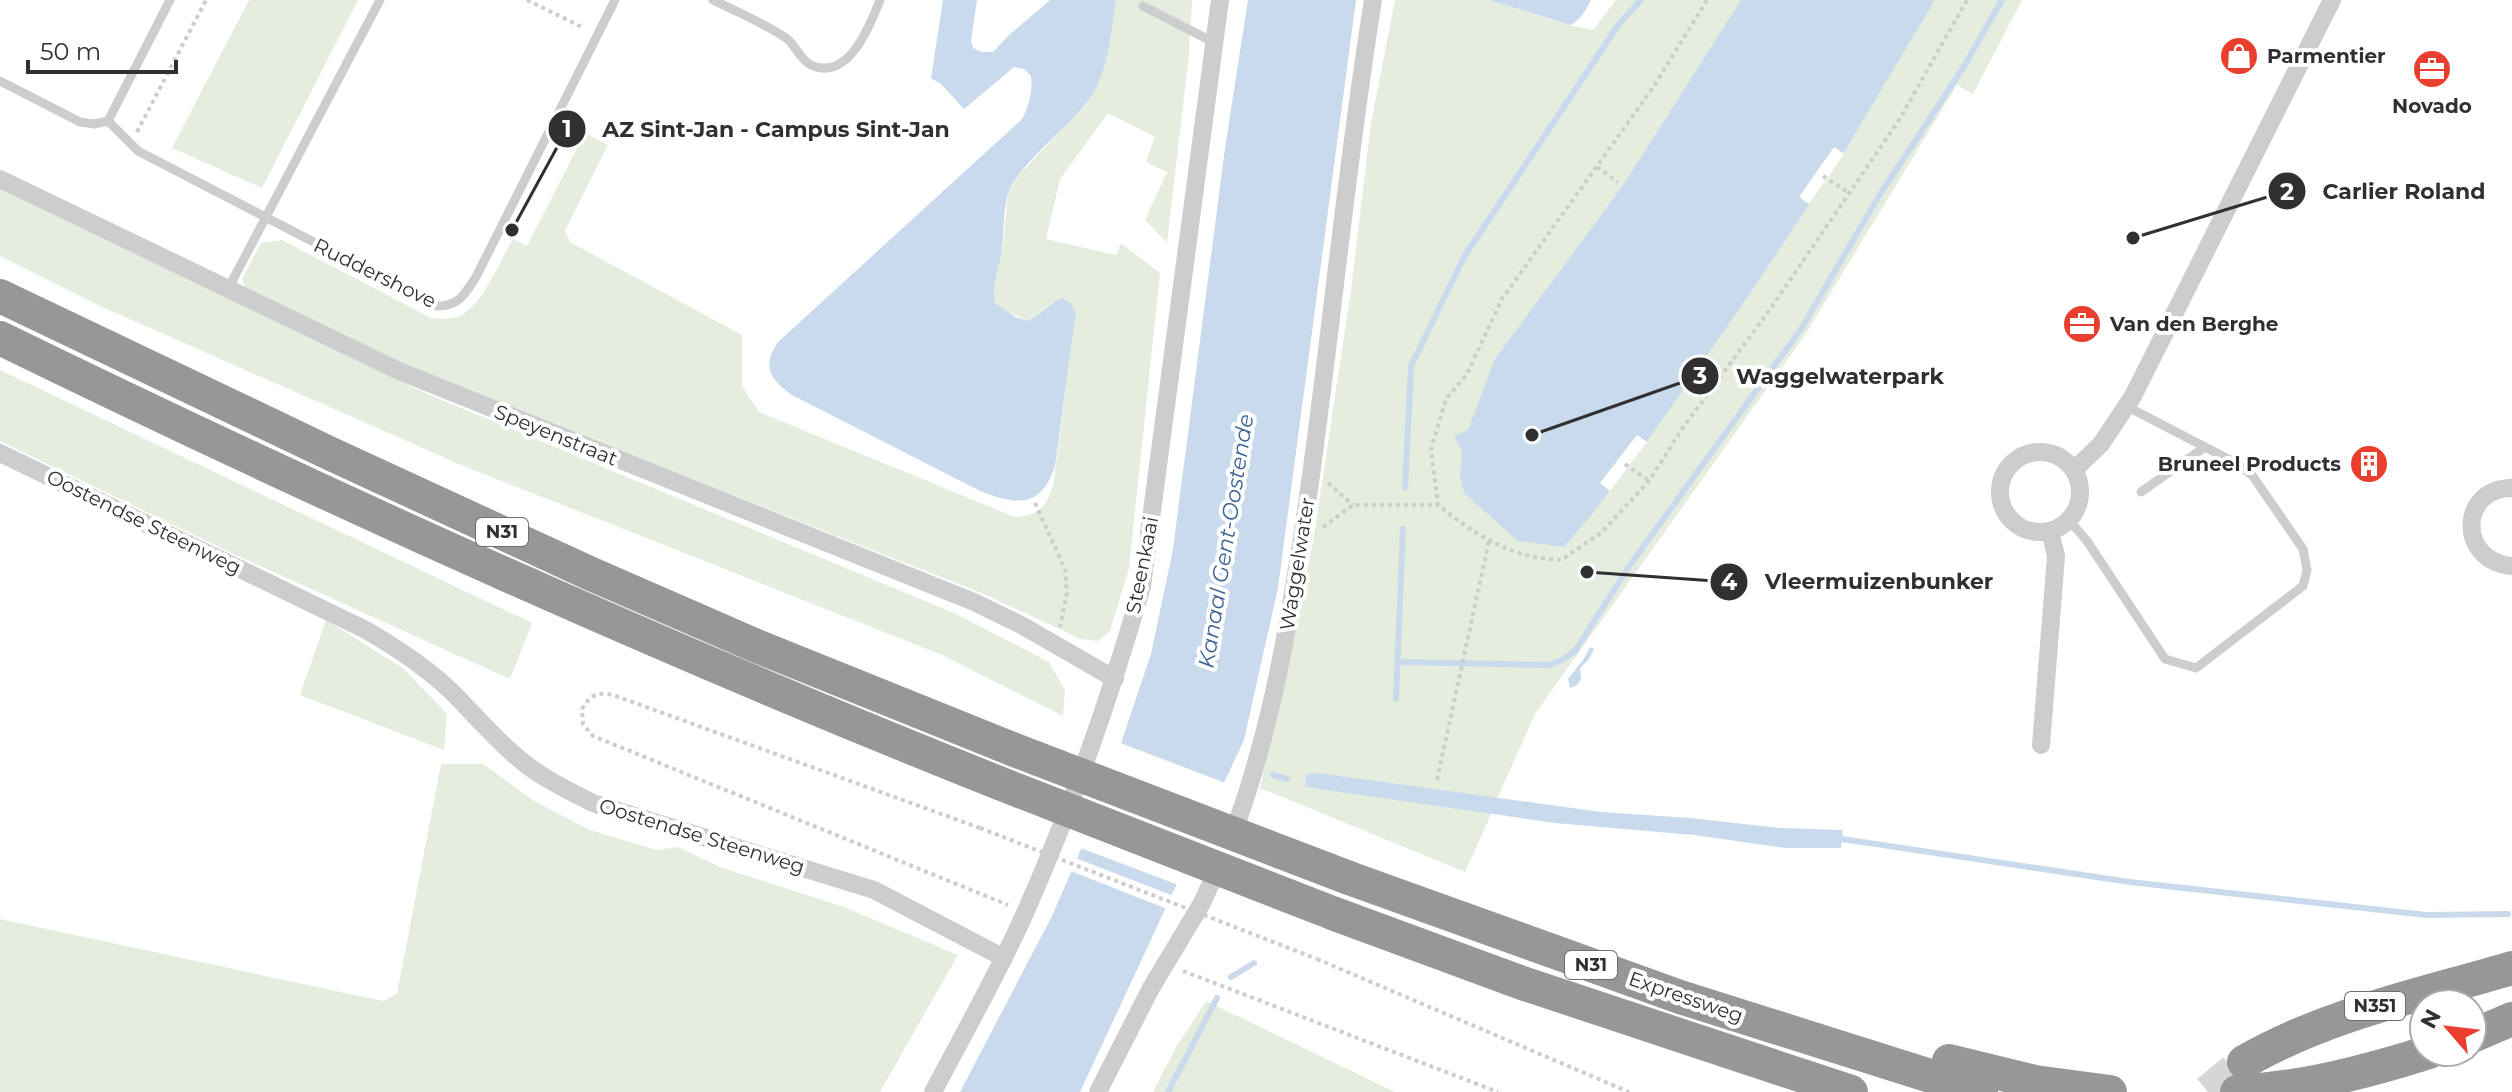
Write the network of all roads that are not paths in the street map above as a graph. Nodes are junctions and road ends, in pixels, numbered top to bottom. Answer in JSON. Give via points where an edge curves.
{"nodes":[{"id":1,"x":170,"y":0,"type":"edge"},
{"id":2,"x":380,"y":0,"type":"edge"},
{"id":3,"x":615,"y":0,"type":"edge"},
{"id":4,"x":713,"y":0,"type":"edge"},
{"id":5,"x":880,"y":0,"type":"edge"},
{"id":6,"x":1220,"y":0,"type":"edge"},
{"id":7,"x":1373,"y":0,"type":"edge"},
{"id":8,"x":2332,"y":0,"type":"edge"},
{"id":9,"x":1143,"y":6,"type":"dead end"},
{"id":10,"x":1213,"y":42,"type":"junction"},
{"id":11,"x":0,"y":81,"type":"edge"},
{"id":12,"x":108,"y":121,"type":"junction"},
{"id":13,"x":0,"y":179,"type":"edge"},
{"id":14,"x":266,"y":217,"type":"junction"},
{"id":15,"x":228,"y":289,"type":"junction"},
{"id":16,"x":0,"y":296,"type":"edge"},
{"id":17,"x":0,"y":338,"type":"edge"},
{"id":18,"x":2126,"y":406,"type":"junction"},
{"id":19,"x":2205,"y":447,"type":"junction"},
{"id":20,"x":0,"y":453,"type":"edge"},
{"id":21,"x":2074,"y":470,"type":"junction"},
{"id":22,"x":2512,"y":488,"type":"edge"},
{"id":23,"x":2141,"y":492,"type":"dead end"},
{"id":24,"x":2069,"y":520,"type":"junction"},
{"id":25,"x":2050,"y":531,"type":"junction"},
{"id":26,"x":2512,"y":566,"type":"edge"},
{"id":27,"x":1115,"y":679,"type":"junction"},
{"id":28,"x":2041,"y":745,"type":"dead end"},
{"id":29,"x":1004,"y":958,"type":"junction"},
{"id":30,"x":2512,"y":968,"type":"edge"},
{"id":31,"x":2512,"y":1019,"type":"edge"},
{"id":32,"x":2488,"y":1029,"type":"edge"},
{"id":33,"x":1836,"y":1046,"type":"junction"},
{"id":34,"x":2408,"y":1058,"type":"edge"},
{"id":35,"x":2241,"y":1077,"type":"edge"},
{"id":36,"x":933,"y":1092,"type":"edge"},
{"id":37,"x":1098,"y":1092,"type":"edge"},
{"id":38,"x":1851,"y":1092,"type":"edge"},
{"id":39,"x":1981,"y":1092,"type":"edge"},
{"id":40,"x":2110,"y":1092,"type":"edge"}],
"edges":[{"from":1,"to":12,"type":"lane"},
{"from":2,"to":14,"type":"lane"},
{"from":3,"to":14,"type":"lane","name":"Ruddershove","via":[[476,277],[450,306],[437,306]]},
{"from":4,"to":5,"type":"lane","via":[[788,39],[813,66],[827,68],[854,50]]},
{"from":6,"to":10,"type":"street","name":"Steenkaai"},
{"from":7,"to":37,"type":"street","name":"Waggelwater","via":[[1286,641],[1251,787],[1202,903]]},
{"from":8,"to":18,"type":"street"},
{"from":9,"to":10,"type":"lane"},
{"from":10,"to":27,"type":"street","name":"Steenkaai","via":[[1142,586]]},
{"from":11,"to":12,"type":"lane","via":[[80,122]]},
{"from":12,"to":14,"type":"lane","name":"Ruddershove","via":[[138,151]]},
{"from":13,"to":15,"type":"street","name":"Speyenstraat"},
{"from":14,"to":15,"type":"lane"},
{"from":15,"to":27,"type":"street","name":"Speyenstraat","via":[[399,371],[974,602]]},
{"from":16,"to":33,"type":"highway","name":"Expressweg","number":"N31","bridge":true,"via":[[287,434],[759,647],[1349,878],[1680,997]]},
{"from":17,"to":38,"type":"highway","name":"Expressweg","number":"N31","bridge":true,"via":[[566,602],[999,783],[1537,988]]},
{"from":18,"to":19,"type":"lane"},
{"from":18,"to":21,"type":"street","via":[[2101,444]]},
{"from":19,"to":23,"type":"lane"},
{"from":19,"to":24,"type":"lane","via":[[2252,475],[2303,549],[2307,570],[2303,586],[2196,668],[2165,659]]},
{"from":20,"to":29,"type":"street","name":"Oostendse Steenweg","via":[[400,650],[520,760],[593,803],[874,890]]},
{"from":21,"to":24,"type":"street","via":[[2080,496]]},
{"from":21,"to":25,"type":"street","via":[[2053,453],[2040,451],[2026,453],[2005,471],[2000,500],[2006,513],[2026,530]]},
{"from":22,"to":26,"type":"street","via":[[2483,499],[2471,520],[2481,553]]},
{"from":24,"to":25,"type":"street"},
{"from":25,"to":28,"type":"street","via":[[2056,556]]},
{"from":27,"to":29,"type":"street","name":"Steenkaai","via":[[1076,792]]},
{"from":29,"to":36,"type":"street","name":"Steenkaai"},
{"from":30,"to":35,"type":"highway","number":"N351","via":[[2311,1028],[2276,1043]]},
{"from":31,"to":32,"type":"highway"},
{"from":33,"to":39,"type":"highway","name":"Expressweg","number":"N31"},
{"from":33,"to":40,"type":"highway","via":[[1882,1042],[2035,1082]]},
{"from":34,"to":35,"type":"highway","number":"N351","via":[[2306,1084]]}]}
